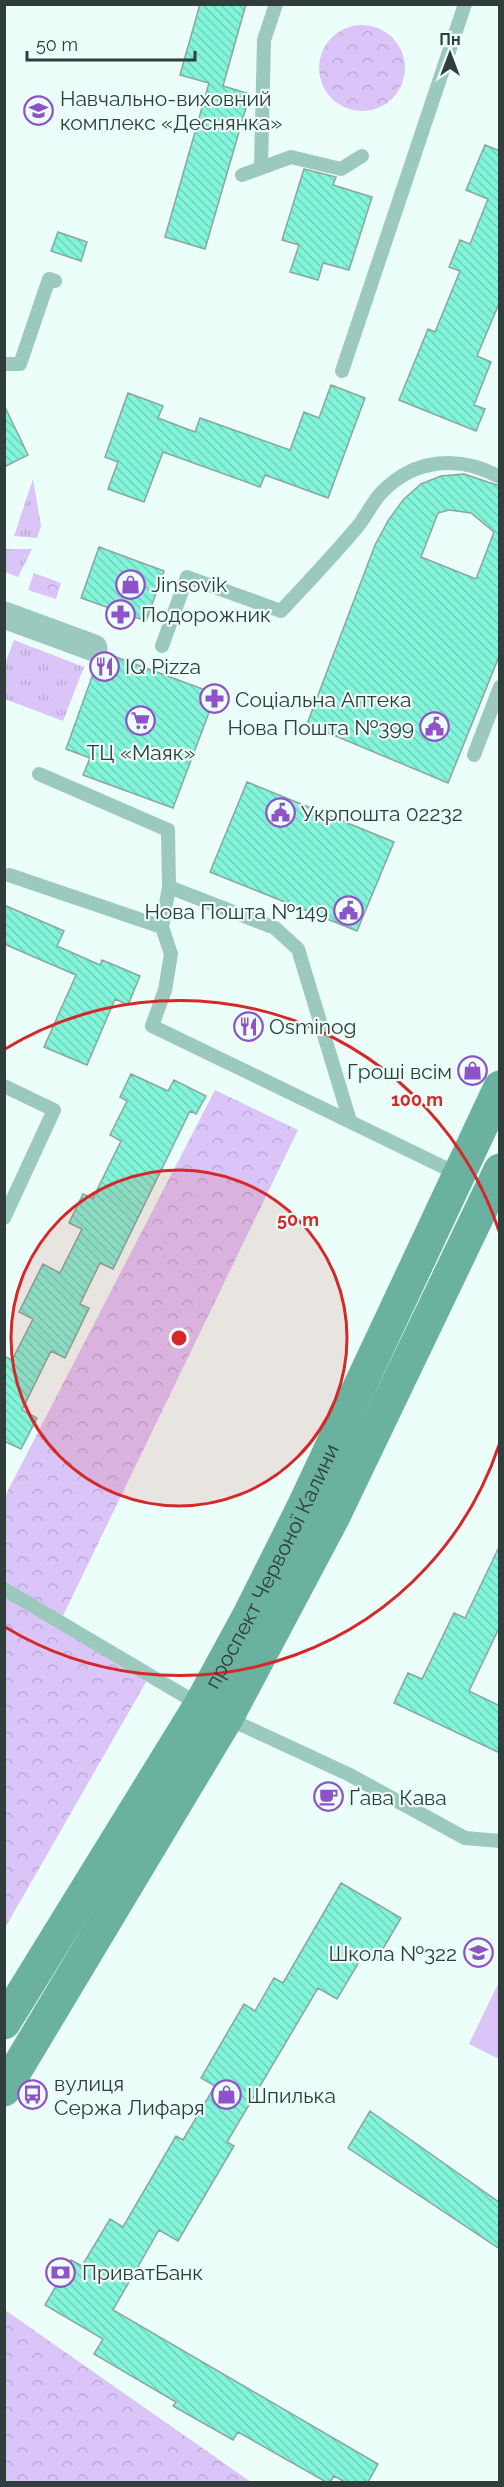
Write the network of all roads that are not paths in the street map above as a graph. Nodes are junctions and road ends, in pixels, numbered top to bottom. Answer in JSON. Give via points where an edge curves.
{"nodes":[{"id":1,"x":276,"y":4,"type":"edge"},
{"id":2,"x":465,"y":4,"type":"edge"},
{"id":3,"x":362,"y":156,"type":"dead end"},
{"id":4,"x":261,"y":166,"type":"junction"},
{"id":5,"x":242,"y":175,"type":"dead end"},
{"id":6,"x":56,"y":281,"type":"dead end"},
{"id":7,"x":4,"y":364,"type":"edge"},
{"id":8,"x":342,"y":371,"type":"dead end"},
{"id":9,"x":500,"y":477,"type":"edge"},
{"id":10,"x":4,"y":615,"type":"edge"},
{"id":11,"x":162,"y":646,"type":"dead end"},
{"id":12,"x":94,"y":648,"type":"dead end"},
{"id":13,"x":500,"y":687,"type":"edge"},
{"id":14,"x":474,"y":755,"type":"dead end"},
{"id":15,"x":39,"y":774,"type":"dead end"},
{"id":16,"x":9,"y":875,"type":"dead end"},
{"id":17,"x":169,"y":887,"type":"junction"},
{"id":18,"x":162,"y":927,"type":"junction"},
{"id":19,"x":4,"y":1086,"type":"edge"},
{"id":20,"x":500,"y":1087,"type":"edge"},
{"id":21,"x":350,"y":1121,"type":"junction"},
{"id":22,"x":500,"y":1170,"type":"edge"},
{"id":23,"x":460,"y":1175,"type":"junction"},
{"id":24,"x":492,"y":1205,"type":"edge"},
{"id":25,"x":4,"y":1218,"type":"edge"},
{"id":26,"x":4,"y":1589,"type":"edge"},
{"id":27,"x":213,"y":1711,"type":"junction"},
{"id":28,"x":500,"y":1840,"type":"edge"},
{"id":29,"x":4,"y":2023,"type":"edge"},
{"id":30,"x":4,"y":2090,"type":"edge"}],
"edges":[{"from":1,"to":4,"type":"lane","via":[[264,40]]},
{"from":2,"to":8,"type":"lane"},
{"from":3,"to":4,"type":"lane","via":[[341,169],[291,157]]},
{"from":4,"to":5,"type":"lane"},
{"from":6,"to":7,"type":"lane","via":[[49,279],[20,364]]},
{"from":9,"to":11,"type":"lane","via":[[457,462],[406,472],[381,492],[359,525],[282,611],[187,577]]},
{"from":10,"to":12,"type":"street"},
{"from":13,"to":14,"type":"lane"},
{"from":15,"to":17,"type":"lane","via":[[168,830]]},
{"from":16,"to":18,"type":"lane"},
{"from":17,"to":18,"type":"lane"},
{"from":17,"to":21,"type":"lane","via":[[274,928],[298,950]]},
{"from":18,"to":21,"type":"lane","via":[[171,954],[165,990],[152,1026]]},
{"from":19,"to":25,"type":"lane","via":[[54,1110]]},
{"from":20,"to":23,"type":"main road","name":"проспект Червоної Калини"},
{"from":21,"to":23,"type":"lane"},
{"from":22,"to":24,"type":"main road","name":"проспект Червоної Калини"},
{"from":23,"to":27,"type":"main road","name":"проспект Червоної Калини","via":[[303,1508]]},
{"from":24,"to":27,"type":"main road","name":"проспект Червоної Калини","via":[[333,1518]]},
{"from":26,"to":27,"type":"lane"},
{"from":27,"to":28,"type":"lane","via":[[348,1774],[465,1838]]},
{"from":27,"to":29,"type":"main road","name":"проспект Червоної Калини"},
{"from":27,"to":30,"type":"main road","name":"проспект Червоної Калини"}]}
